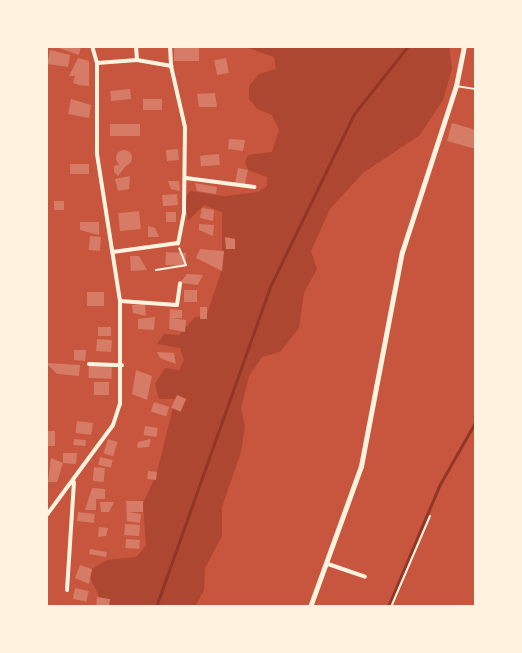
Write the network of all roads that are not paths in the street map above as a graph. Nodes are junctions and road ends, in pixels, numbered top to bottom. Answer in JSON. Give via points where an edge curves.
{"nodes":[{"id":1,"x":92,"y":46,"type":"edge"},
{"id":2,"x":136,"y":46,"type":"edge"},
{"id":3,"x":170,"y":46,"type":"edge"},
{"id":4,"x":464,"y":46,"type":"edge"},
{"id":5,"x":137,"y":60,"type":"junction"},
{"id":6,"x":97,"y":63,"type":"junction"},
{"id":7,"x":170,"y":66,"type":"junction"},
{"id":8,"x":456,"y":86,"type":"junction"},
{"id":9,"x":476,"y":90,"type":"edge"},
{"id":10,"x":186,"y":178,"type":"junction"},
{"id":11,"x":254,"y":187,"type":"dead end"},
{"id":12,"x":113,"y":252,"type":"junction"},
{"id":13,"x":180,"y":283,"type":"dead end"},
{"id":14,"x":120,"y":301,"type":"junction"},
{"id":15,"x":89,"y":364,"type":"dead end"},
{"id":16,"x":122,"y":366,"type":"junction"},
{"id":17,"x":75,"y":480,"type":"junction"},
{"id":18,"x":46,"y":516,"type":"edge"},
{"id":19,"x":328,"y":564,"type":"junction"},
{"id":20,"x":365,"y":577,"type":"dead end"},
{"id":21,"x":67,"y":590,"type":"dead end"},
{"id":22,"x":310,"y":607,"type":"edge"}],
"edges":[{"from":1,"to":6,"type":"street"},
{"from":2,"to":5,"type":"street"},
{"from":3,"to":7,"type":"street"},
{"from":4,"to":8,"type":"street"},
{"from":5,"to":6,"type":"street"},
{"from":5,"to":7,"type":"street"},
{"from":6,"to":12,"type":"street","via":[[97,154]]},
{"from":7,"to":10,"type":"street","via":[[182,101]]},
{"from":8,"to":9,"type":"lane"},
{"from":8,"to":19,"type":"street","via":[[402,252],[362,466]]},
{"from":10,"to":11,"type":"street"},
{"from":10,"to":12,"type":"street","via":[[178,243]]},
{"from":12,"to":14,"type":"street"},
{"from":13,"to":14,"type":"street","via":[[177,305]]},
{"from":14,"to":16,"type":"street"},
{"from":15,"to":16,"type":"street"},
{"from":16,"to":17,"type":"street","via":[[114,420]]},
{"from":17,"to":18,"type":"street"},
{"from":17,"to":21,"type":"street"},
{"from":19,"to":20,"type":"street"},
{"from":19,"to":22,"type":"street"}]}
